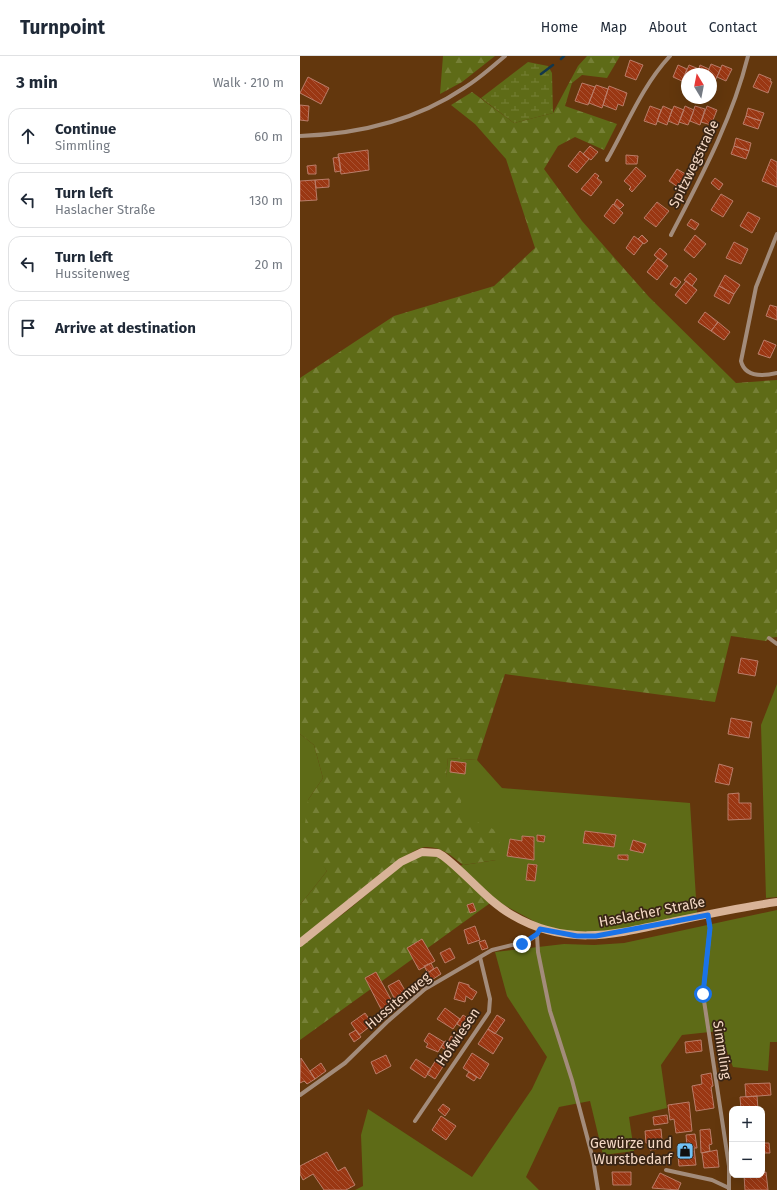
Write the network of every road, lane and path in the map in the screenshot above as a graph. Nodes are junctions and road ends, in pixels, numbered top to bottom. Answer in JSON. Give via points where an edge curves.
{"nodes":[{"id":1,"x":505,"y":56,"type":"edge"},
{"id":2,"x":670,"y":56,"type":"edge"},
{"id":3,"x":748,"y":56,"type":"edge"},
{"id":4,"x":300,"y":136,"type":"edge"},
{"id":5,"x":607,"y":160,"type":"dead end"},
{"id":6,"x":671,"y":234,"type":"dead end"},
{"id":7,"x":777,"y":234,"type":"edge"},
{"id":8,"x":777,"y":373,"type":"edge"},
{"id":9,"x":769,"y":638,"type":"dead end"},
{"id":10,"x":777,"y":644,"type":"edge"},
{"id":11,"x":777,"y":902,"type":"edge"},
{"id":12,"x":708,"y":915,"type":"junction"},
{"id":13,"x":539,"y":932,"type":"junction"},
{"id":14,"x":300,"y":943,"type":"edge"},
{"id":15,"x":480,"y":957,"type":"junction"},
{"id":16,"x":300,"y":1096,"type":"edge"},
{"id":17,"x":415,"y":1122,"type":"dead end"},
{"id":18,"x":666,"y":1170,"type":"dead end"},
{"id":19,"x":729,"y":1189,"type":"edge"},
{"id":20,"x":598,"y":1190,"type":"edge"}],
"edges":[{"from":1,"to":4,"type":"street","via":[[465,88],[434,106],[401,120],[363,130]]},
{"from":2,"to":5,"type":"street","via":[[639,99]]},
{"from":3,"to":6,"type":"street","name":"Spitzwegstraße","via":[[729,116]]},
{"from":7,"to":8,"type":"street","via":[[756,287],[741,361],[742,366],[753,375]]},
{"from":9,"to":10,"type":"street"},
{"from":11,"to":12,"type":"street","name":"Haslacher Straße"},
{"from":12,"to":13,"type":"street","name":"Haslacher Straße","via":[[596,936]]},
{"from":12,"to":19,"type":"street","name":"Simmling","via":[[710,928],[703,994],[729,1166]]},
{"from":13,"to":14,"type":"street","name":"Haslacher Straße","via":[[501,908],[443,856],[438,853],[422,852],[401,862]]},
{"from":13,"to":15,"type":"street","name":"Hussitenweg","via":[[522,944],[492,950]]},
{"from":13,"to":20,"type":"street","via":[[538,952],[550,1011],[572,1080],[593,1159]]},
{"from":15,"to":16,"type":"street","name":"Hussitenweg","via":[[425,989],[345,1063]]},
{"from":15,"to":17,"type":"street","name":"Hofwiesen","via":[[490,999],[489,1012]]},
{"from":18,"to":19,"type":"street","name":"Simmling","via":[[712,1180]]}]}
